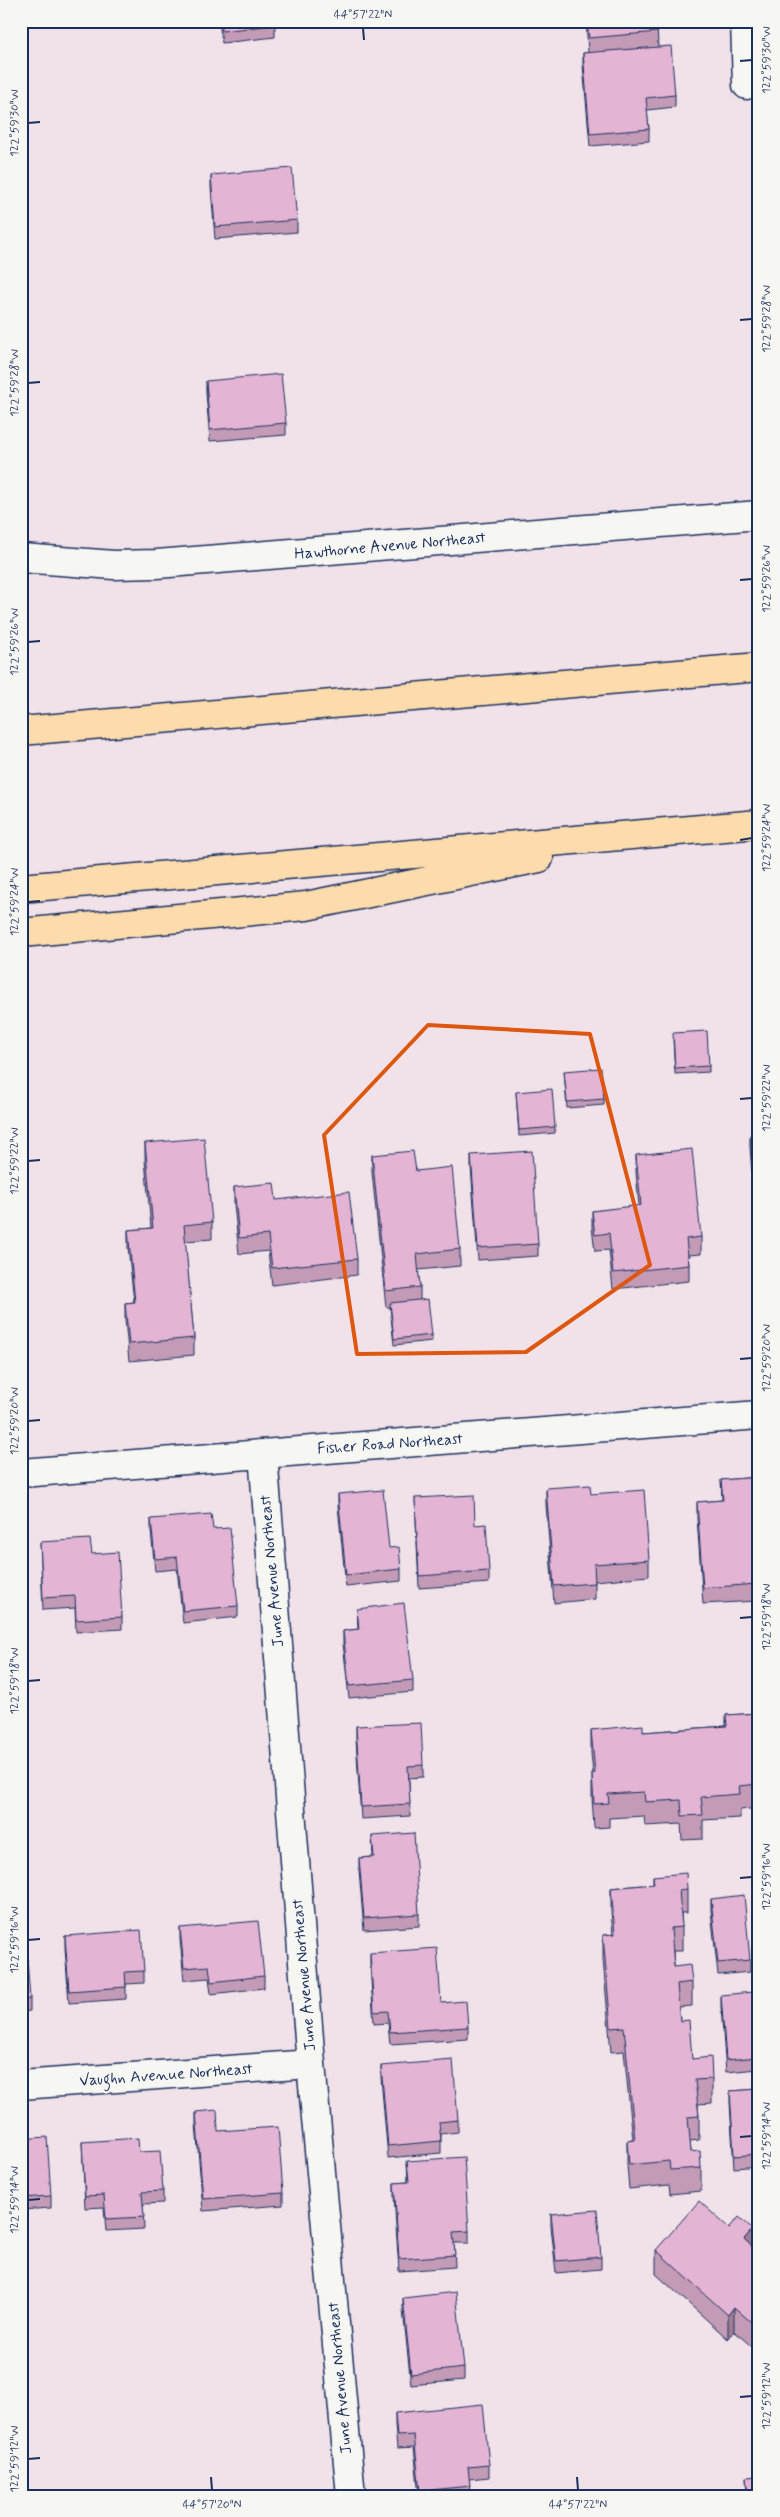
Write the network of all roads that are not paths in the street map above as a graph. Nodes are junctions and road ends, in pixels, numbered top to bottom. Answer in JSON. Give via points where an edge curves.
{"nodes":[{"id":1,"x":745,"y":21,"type":"edge"},
{"id":2,"x":747,"y":85,"type":"dead end"},
{"id":3,"x":759,"y":515,"type":"edge"},
{"id":4,"x":21,"y":558,"type":"edge"},
{"id":5,"x":759,"y":667,"type":"edge"},
{"id":6,"x":21,"y":730,"type":"edge"},
{"id":7,"x":759,"y":824,"type":"edge"},
{"id":8,"x":660,"y":832,"type":"junction"},
{"id":9,"x":21,"y":888,"type":"edge"},
{"id":10,"x":21,"y":933,"type":"edge"},
{"id":11,"x":759,"y":1415,"type":"edge"},
{"id":12,"x":263,"y":1454,"type":"junction"},
{"id":13,"x":21,"y":1473,"type":"edge"},
{"id":14,"x":311,"y":2064,"type":"junction"},
{"id":15,"x":21,"y":2086,"type":"edge"},
{"id":16,"x":351,"y":2496,"type":"edge"}],
"edges":[{"from":1,"to":2,"type":"street"},
{"from":3,"to":4,"type":"street","name":"Hawthorne Avenue Northeast","via":[[157,564],[114,565]]},
{"from":5,"to":6,"type":"highway"},
{"from":7,"to":8,"type":"highway"},
{"from":8,"to":9,"type":"highway"},
{"from":8,"to":10,"type":"highway","via":[[306,906]]},
{"from":11,"to":12,"type":"street","name":"Fisher Road Northeast"},
{"from":12,"to":13,"type":"street","name":"Fisher Road Northeast"},
{"from":12,"to":14,"type":"street","name":"June Avenue Northeast"},
{"from":14,"to":15,"type":"street","name":"Vaughn Avenue Northeast"},
{"from":14,"to":16,"type":"street","name":"June Avenue Northeast"}]}
